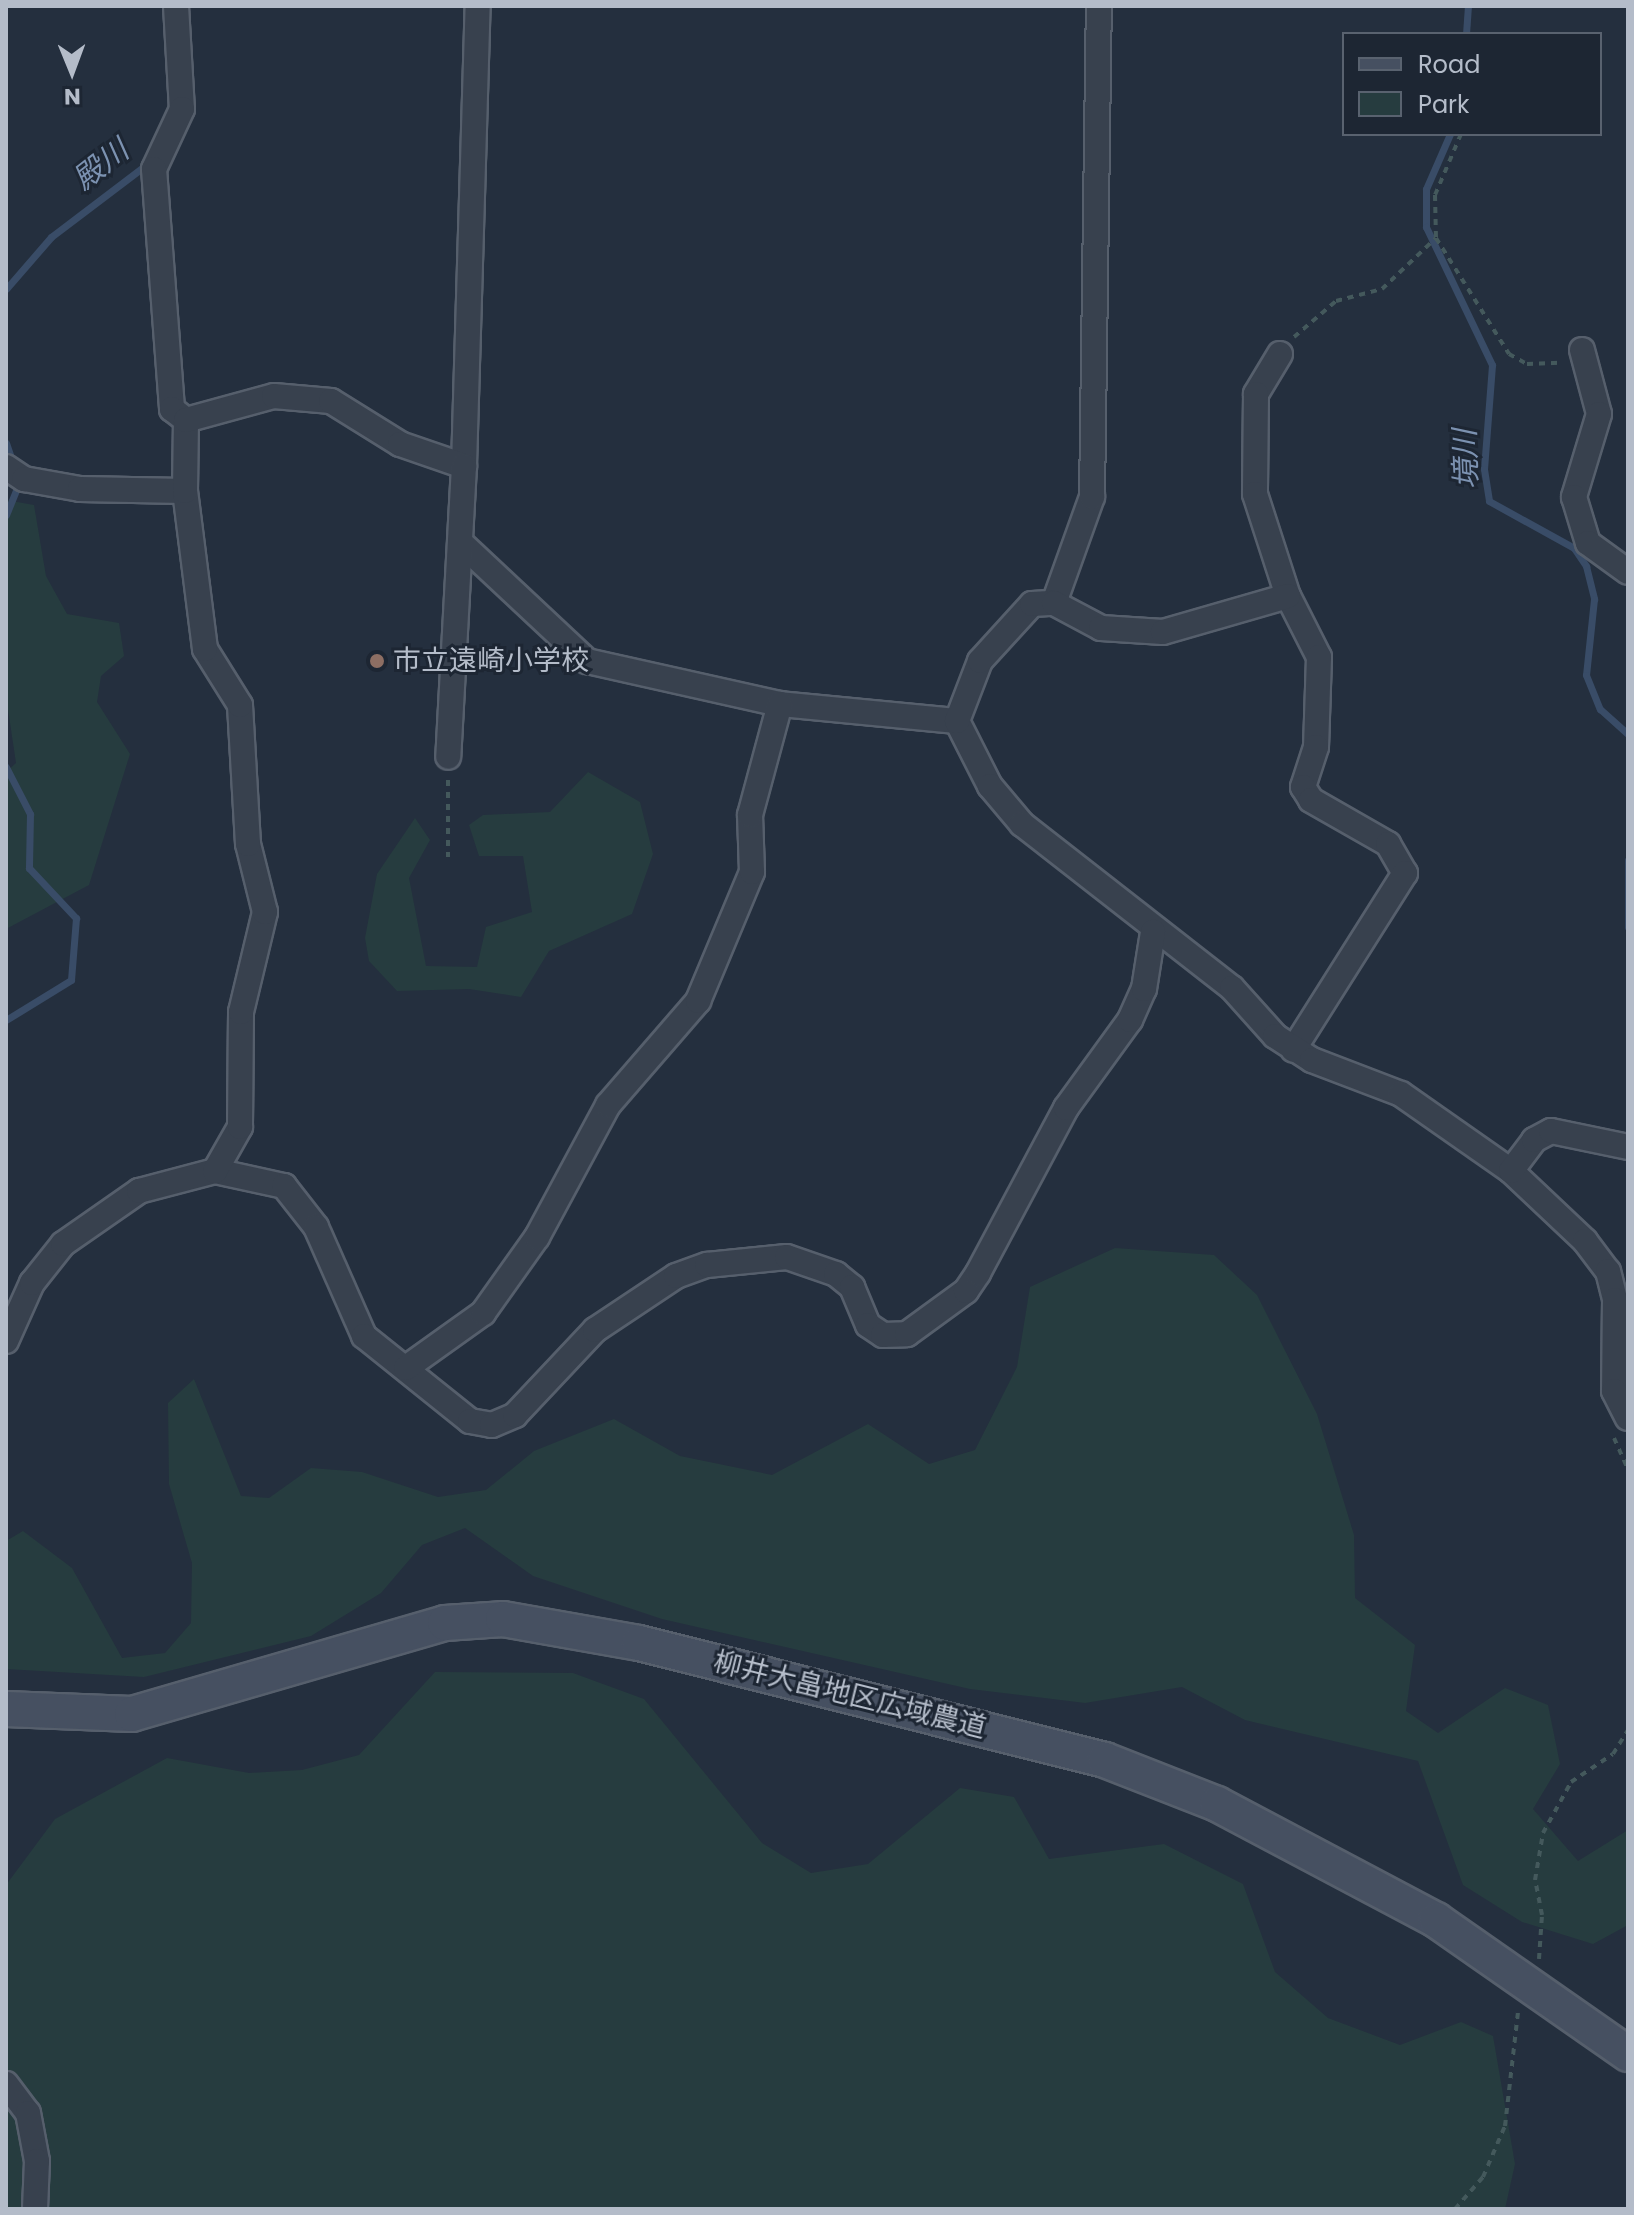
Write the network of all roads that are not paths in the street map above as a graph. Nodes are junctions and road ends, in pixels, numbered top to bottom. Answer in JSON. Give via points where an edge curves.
{"nodes":[{"id":1,"x":176,"y":6,"type":"edge"},
{"id":2,"x":478,"y":6,"type":"edge"},
{"id":3,"x":1099,"y":6,"type":"edge"},
{"id":4,"x":1280,"y":354,"type":"road end"},
{"id":5,"x":1583,"y":355,"type":"road end"},
{"id":6,"x":186,"y":420,"type":"junction"},
{"id":7,"x":464,"y":466,"type":"junction"},
{"id":8,"x":8,"y":472,"type":"edge"},
{"id":9,"x":185,"y":491,"type":"junction"},
{"id":10,"x":461,"y":543,"type":"junction"},
{"id":11,"x":1628,"y":572,"type":"edge"},
{"id":12,"x":1288,"y":596,"type":"junction"},
{"id":13,"x":1054,"y":603,"type":"junction"},
{"id":14,"x":780,"y":704,"type":"junction"},
{"id":15,"x":957,"y":721,"type":"junction"},
{"id":16,"x":448,"y":757,"type":"road end"},
{"id":17,"x":1153,"y":932,"type":"junction"},
{"id":18,"x":1293,"y":1050,"type":"junction"},
{"id":19,"x":1628,"y":1147,"type":"edge"},
{"id":20,"x":215,"y":1171,"type":"junction"},
{"id":21,"x":1511,"y":1171,"type":"junction"},
{"id":22,"x":6,"y":1341,"type":"edge"},
{"id":23,"x":406,"y":1368,"type":"junction"},
{"id":24,"x":1628,"y":1418,"type":"edge"},
{"id":25,"x":6,"y":1709,"type":"edge"},
{"id":26,"x":1628,"y":2054,"type":"edge"},
{"id":27,"x":6,"y":2084,"type":"edge"},
{"id":28,"x":35,"y":2209,"type":"edge"}],
"edges":[{"from":1,"to":6,"type":"street","via":[[182,109],[154,169],[172,409]]},
{"from":2,"to":7,"type":"street"},
{"from":3,"to":13,"type":"street","via":[[1092,497]]},
{"from":4,"to":12,"type":"street","via":[[1256,394],[1253,438],[1260,524]]},
{"from":5,"to":11,"type":"street","via":[[1599,414],[1579,470],[1577,511],[1588,543]]},
{"from":6,"to":7,"type":"street","via":[[274,396],[315,398],[354,412],[436,461]]},
{"from":6,"to":9,"type":"street"},
{"from":7,"to":10,"type":"street"},
{"from":8,"to":9,"type":"street","via":[[80,489]]},
{"from":9,"to":20,"type":"street","via":[[205,649],[240,705],[248,844],[265,912],[241,1012],[240,1127]]},
{"from":10,"to":14,"type":"street","via":[[587,661]]},
{"from":10,"to":16,"type":"street"},
{"from":12,"to":13,"type":"street","via":[[1163,632],[1101,628]]},
{"from":12,"to":18,"type":"street","via":[[1319,657],[1316,747],[1303,787],[1311,800],[1388,844],[1405,873]]},
{"from":13,"to":15,"type":"street","via":[[1032,604],[1016,616],[980,661]]},
{"from":14,"to":15,"type":"street"},
{"from":14,"to":23,"type":"street","via":[[750,815],[752,872],[698,1001],[608,1105],[537,1237],[483,1313]]},
{"from":15,"to":17,"type":"street","via":[[990,786],[1022,824]]},
{"from":17,"to":18,"type":"street","via":[[1232,988]]},
{"from":17,"to":23,"type":"street","via":[[1144,989],[1130,1020],[1066,1108],[978,1273],[966,1291],[907,1334],[883,1335],[868,1325],[852,1287],[836,1274],[767,1256],[676,1276],[595,1330],[538,1398],[492,1425],[470,1421]]},
{"from":18,"to":21,"type":"street","via":[[1401,1094]]},
{"from":19,"to":21,"type":"street","via":[[1551,1131],[1534,1140]]},
{"from":20,"to":22,"type":"street","via":[[108,1206],[32,1283]]},
{"from":20,"to":23,"type":"street","via":[[266,1177],[301,1202],[364,1336]]},
{"from":21,"to":24,"type":"street","via":[[1608,1271],[1615,1300],[1614,1391]]},
{"from":25,"to":26,"type":"street","name":"柳井大畠地区広域農道","via":[[132,1714],[445,1623],[503,1619],[639,1643],[1105,1760],[1217,1804],[1436,1920]]},
{"from":27,"to":28,"type":"street","via":[[28,2113],[37,2161]]}]}
